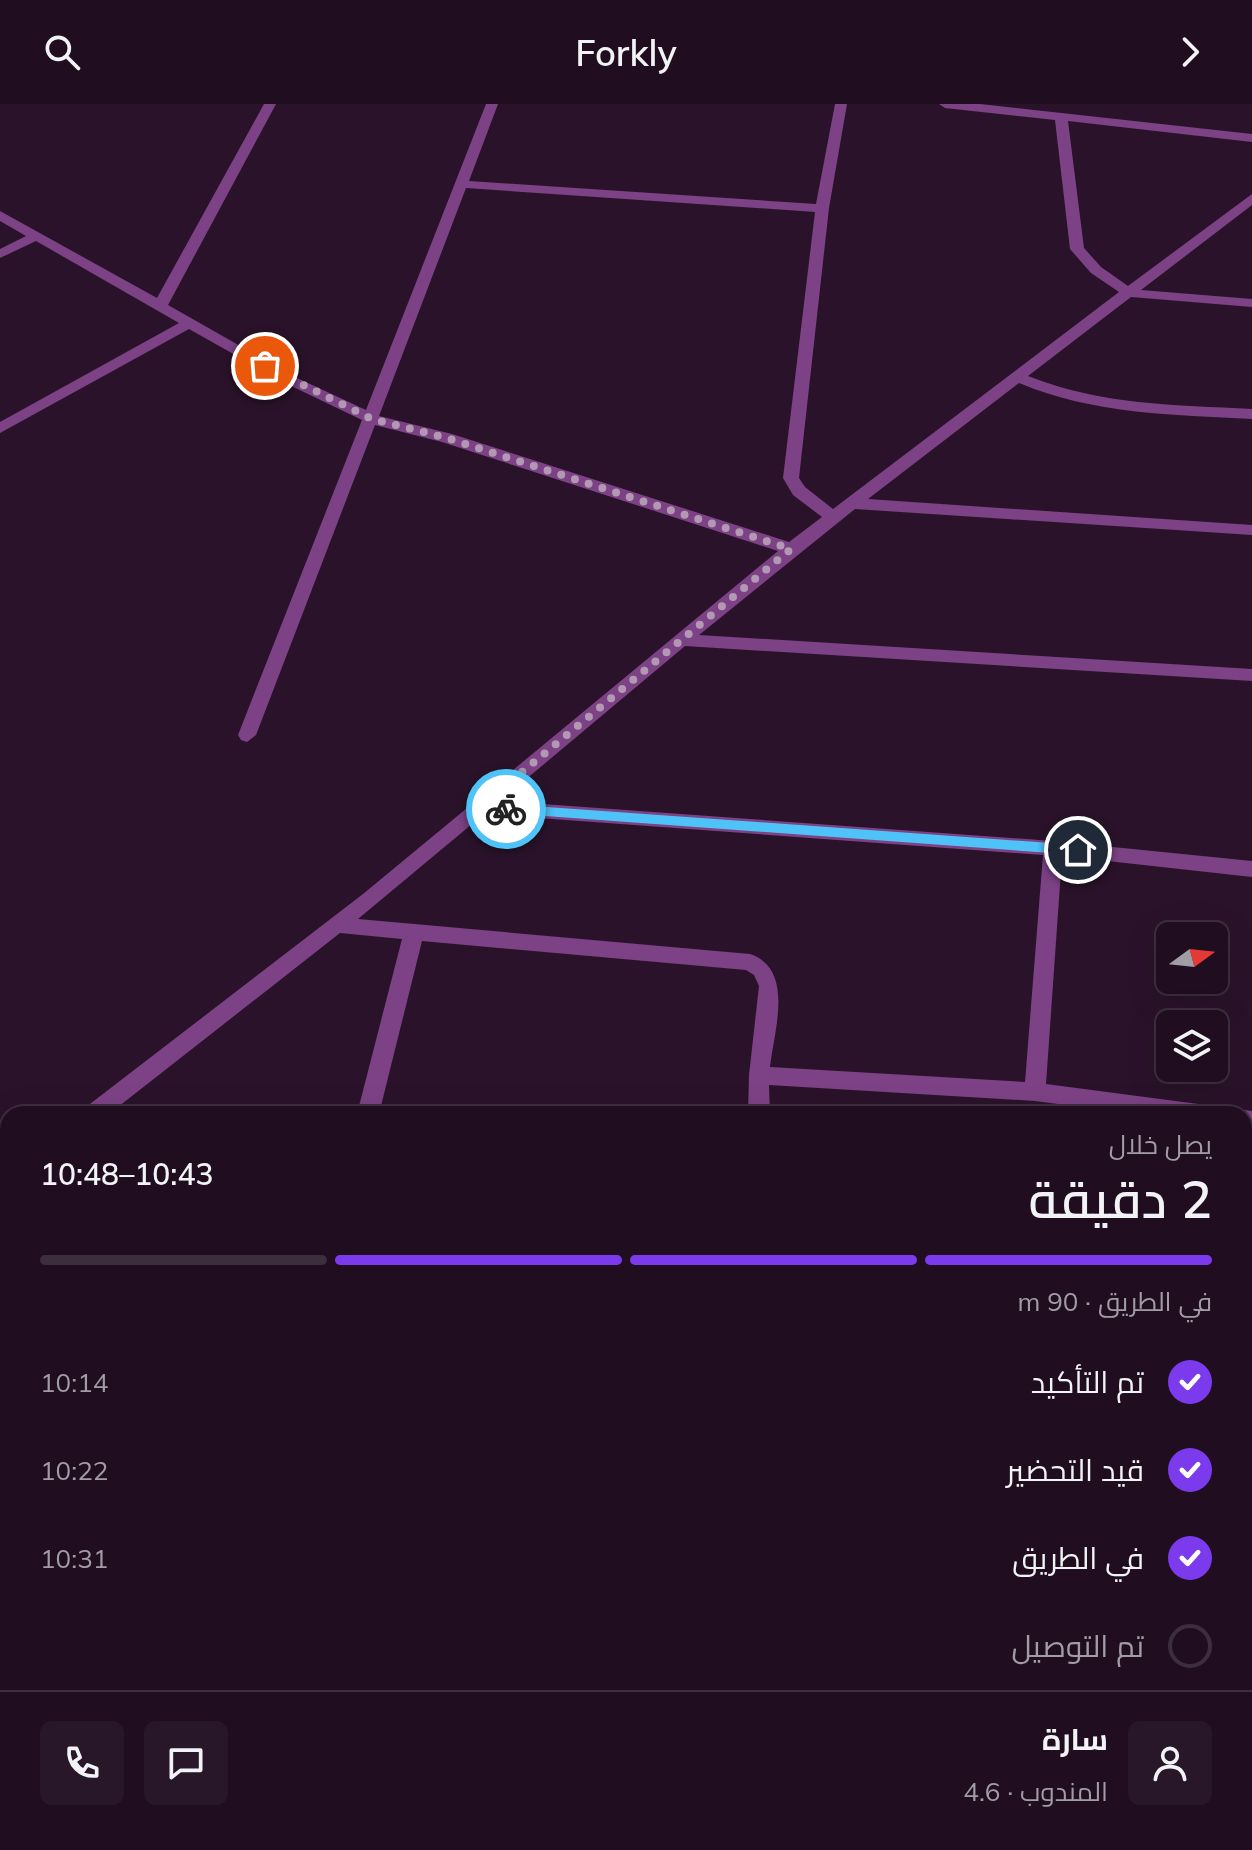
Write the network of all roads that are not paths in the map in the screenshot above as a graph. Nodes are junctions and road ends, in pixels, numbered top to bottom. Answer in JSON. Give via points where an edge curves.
{"nodes":[{"id":1,"x":270,"y":104,"type":"edge"},
{"id":2,"x":492,"y":104,"type":"edge"},
{"id":3,"x":841,"y":104,"type":"edge"},
{"id":4,"x":945,"y":104,"type":"edge"},
{"id":5,"x":1061,"y":117,"type":"junction"},
{"id":6,"x":1252,"y":138,"type":"edge"},
{"id":7,"x":461,"y":184,"type":"junction"},
{"id":8,"x":1252,"y":198,"type":"edge"},
{"id":9,"x":822,"y":208,"type":"junction"},
{"id":10,"x":0,"y":215,"type":"edge"},
{"id":11,"x":36,"y":236,"type":"junction"},
{"id":12,"x":0,"y":254,"type":"edge"},
{"id":13,"x":1129,"y":293,"type":"junction"},
{"id":14,"x":1252,"y":303,"type":"edge"},
{"id":15,"x":160,"y":306,"type":"junction"},
{"id":16,"x":189,"y":323,"type":"junction"},
{"id":17,"x":1018,"y":377,"type":"junction"},
{"id":18,"x":1252,"y":414,"type":"edge"},
{"id":19,"x":372,"y":419,"type":"junction"},
{"id":20,"x":0,"y":428,"type":"edge"},
{"id":21,"x":852,"y":503,"type":"junction"},
{"id":22,"x":832,"y":517,"type":"junction"},
{"id":23,"x":1252,"y":530,"type":"edge"},
{"id":24,"x":791,"y":549,"type":"junction"},
{"id":25,"x":682,"y":640,"type":"junction"},
{"id":26,"x":1252,"y":675,"type":"edge"},
{"id":27,"x":247,"y":735,"type":"dead end"},
{"id":28,"x":480,"y":807,"type":"junction"},
{"id":29,"x":1053,"y":848,"type":"junction"},
{"id":30,"x":1252,"y":869,"type":"edge"},
{"id":31,"x":336,"y":925,"type":"junction"},
{"id":32,"x":414,"y":932,"type":"junction"},
{"id":33,"x":759,"y":1075,"type":"junction"},
{"id":34,"x":1035,"y":1092,"type":"junction"},
{"id":35,"x":103,"y":1106,"type":"edge"},
{"id":36,"x":370,"y":1106,"type":"edge"},
{"id":37,"x":759,"y":1106,"type":"edge"},
{"id":38,"x":1144,"y":1106,"type":"edge"}],
"edges":[{"from":1,"to":15,"type":"street"},
{"from":2,"to":7,"type":"street"},
{"from":3,"to":9,"type":"street"},
{"from":4,"to":5,"type":"street"},
{"from":5,"to":6,"type":"street"},
{"from":5,"to":13,"type":"street","via":[[1077,249]]},
{"from":7,"to":9,"type":"street"},
{"from":7,"to":19,"type":"street"},
{"from":8,"to":13,"type":"street"},
{"from":9,"to":22,"type":"street","via":[[791,478]]},
{"from":10,"to":11,"type":"street"},
{"from":11,"to":12,"type":"street"},
{"from":11,"to":15,"type":"street"},
{"from":13,"to":14,"type":"street"},
{"from":13,"to":17,"type":"street"},
{"from":15,"to":16,"type":"street"},
{"from":16,"to":19,"type":"street"},
{"from":16,"to":20,"type":"street"},
{"from":17,"to":18,"type":"street","via":[[1079,399],[1114,405]]},
{"from":17,"to":21,"type":"street"},
{"from":19,"to":24,"type":"street","via":[[447,438]]},
{"from":19,"to":27,"type":"street"},
{"from":21,"to":22,"type":"street"},
{"from":21,"to":23,"type":"street"},
{"from":22,"to":24,"type":"street"},
{"from":24,"to":25,"type":"street"},
{"from":25,"to":26,"type":"street"},
{"from":25,"to":28,"type":"street"},
{"from":28,"to":29,"type":"street"},
{"from":28,"to":31,"type":"street"},
{"from":29,"to":30,"type":"street"},
{"from":29,"to":34,"type":"street"},
{"from":31,"to":32,"type":"street"},
{"from":31,"to":35,"type":"street"},
{"from":32,"to":33,"type":"street","via":[[750,962],[762,970],[769,986]]},
{"from":32,"to":36,"type":"street"},
{"from":33,"to":34,"type":"street"},
{"from":33,"to":37,"type":"street"},
{"from":34,"to":38,"type":"street"}]}
